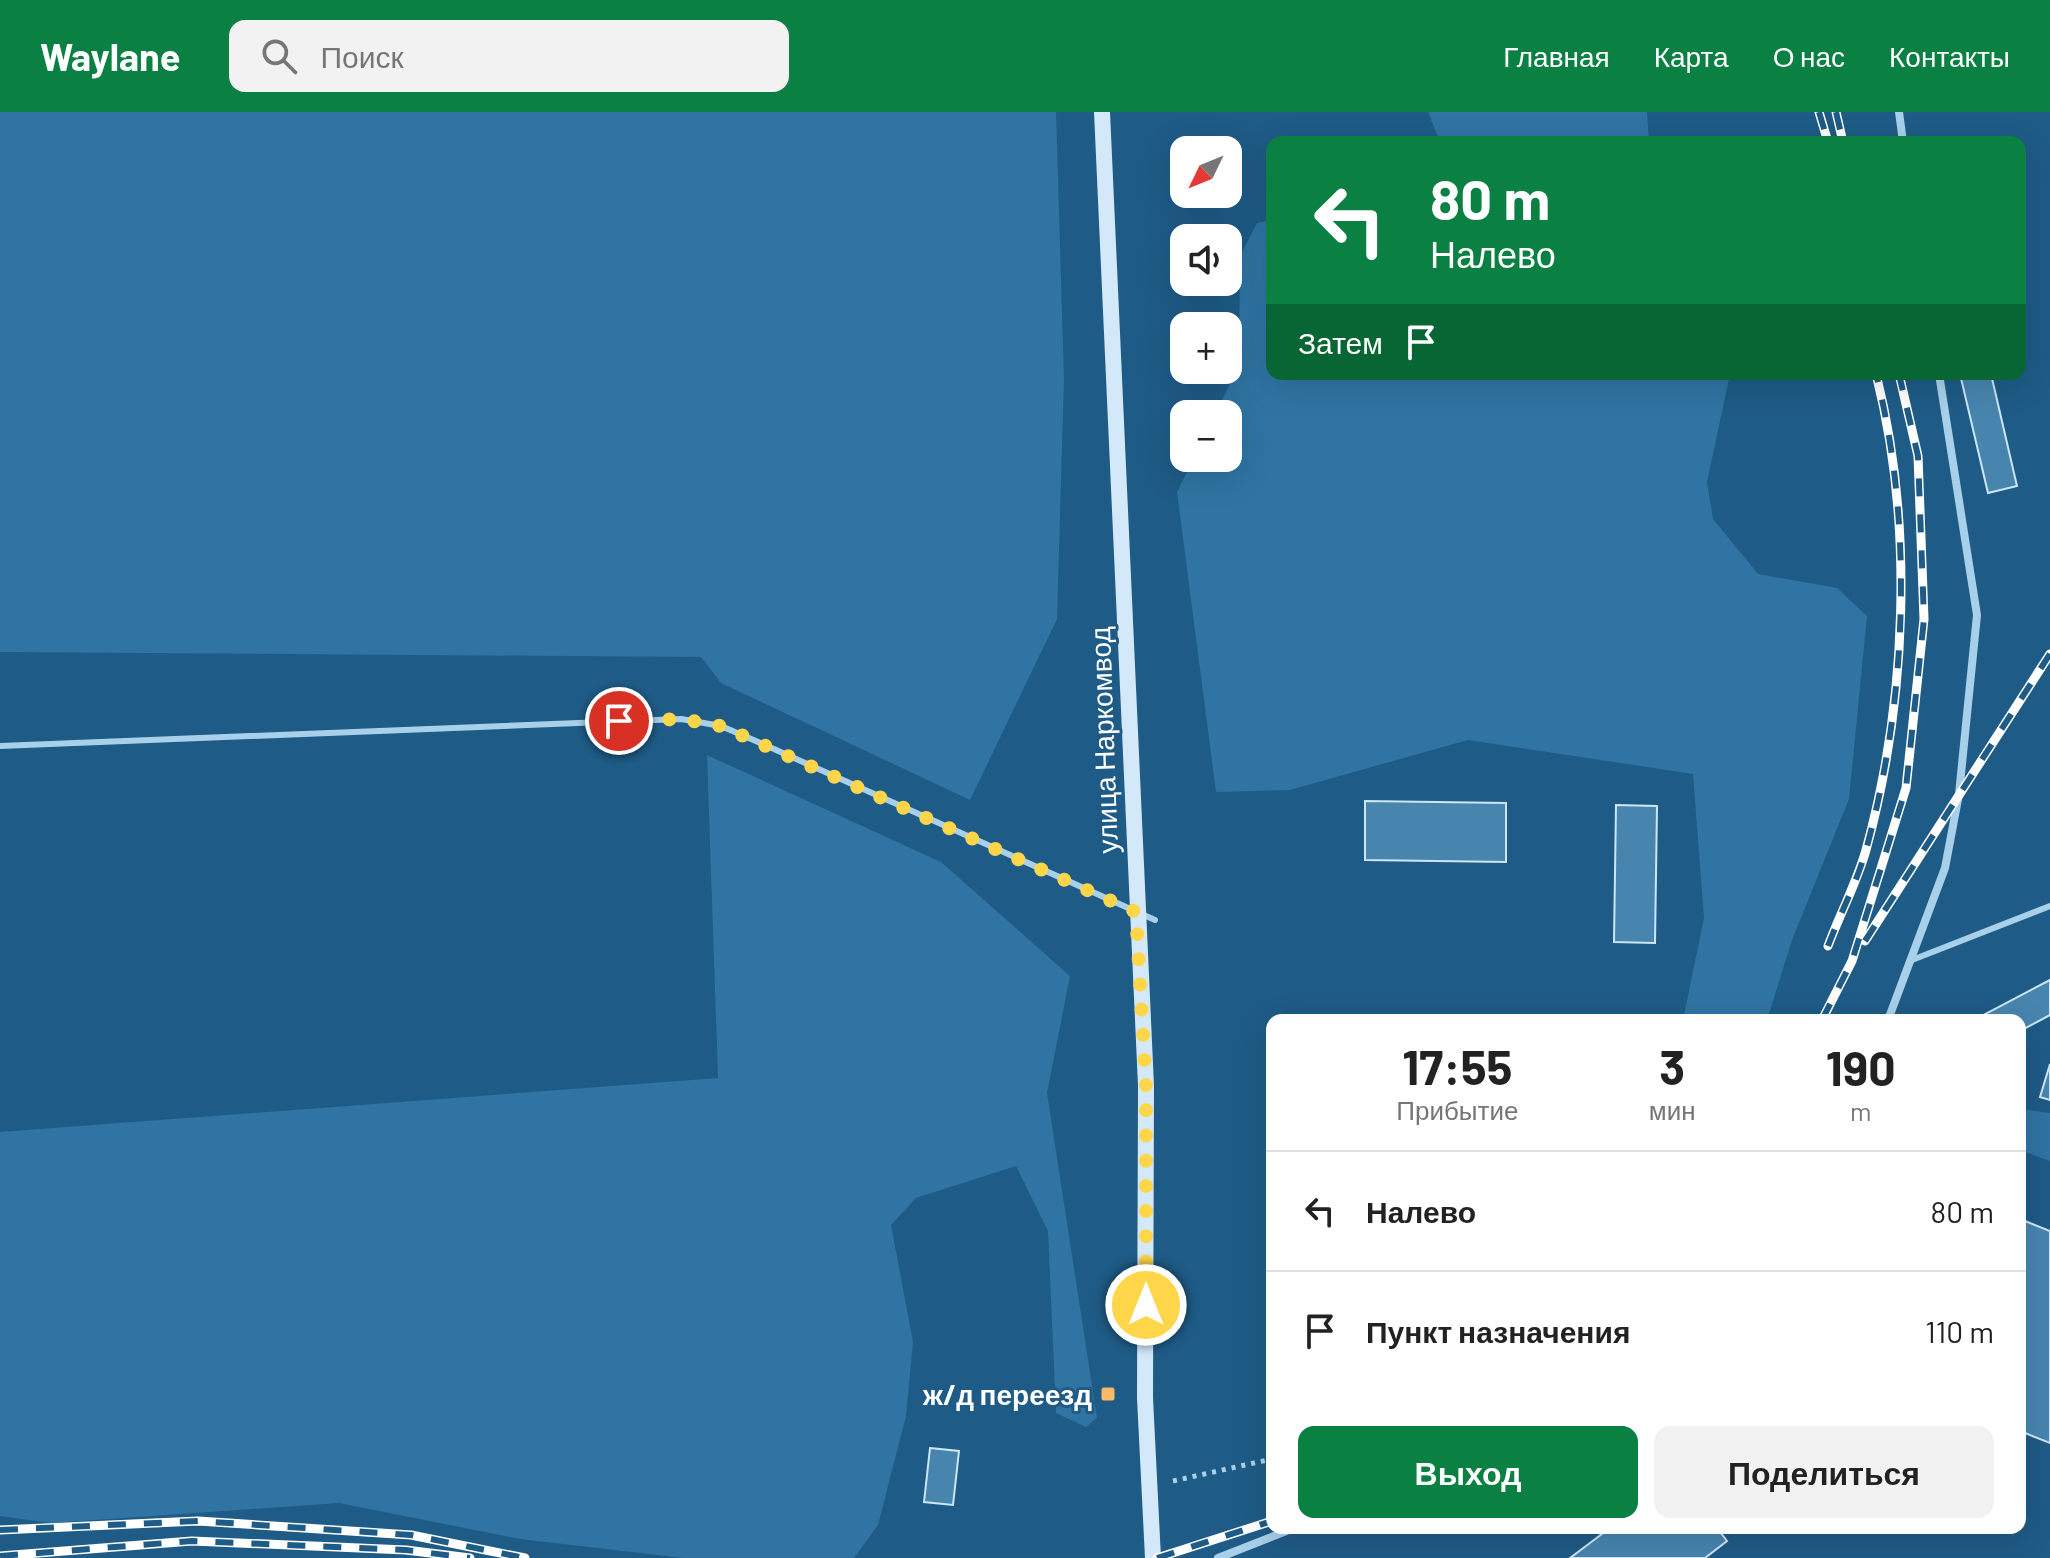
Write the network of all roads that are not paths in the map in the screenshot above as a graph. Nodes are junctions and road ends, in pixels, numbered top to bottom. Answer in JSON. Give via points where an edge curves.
{"nodes":[{"id":1,"x":1102,"y":112,"type":"edge"},
{"id":2,"x":1899,"y":112,"type":"edge"},
{"id":3,"x":1902,"y":136,"type":"edge"},
{"id":4,"x":1940,"y":380,"type":"edge"},
{"id":5,"x":0,"y":746,"type":"edge"},
{"id":6,"x":2050,"y":906,"type":"edge"},
{"id":7,"x":1136,"y":912,"type":"junction"},
{"id":8,"x":1155,"y":920,"type":"dead end"},
{"id":9,"x":1912,"y":960,"type":"junction"},
{"id":10,"x":1890,"y":1014,"type":"edge"},
{"id":11,"x":1279,"y":1534,"type":"edge"},
{"id":12,"x":1153,"y":1558,"type":"edge"},
{"id":13,"x":1218,"y":1558,"type":"edge"}],
"edges":[{"from":1,"to":7,"type":"street","name":"улица Наркомвод"},
{"from":2,"to":3,"type":"street"},
{"from":4,"to":9,"type":"street","via":[[1977,615],[1959,794],[1945,868]]},
{"from":5,"to":7,"type":"lane","via":[[681,719],[721,726]]},
{"from":6,"to":9,"type":"lane"},
{"from":7,"to":8,"type":"lane"},
{"from":7,"to":12,"type":"street","name":"улица Наркомвод","via":[[1146,1086]]},
{"from":9,"to":10,"type":"street"},
{"from":11,"to":13,"type":"street"}]}
